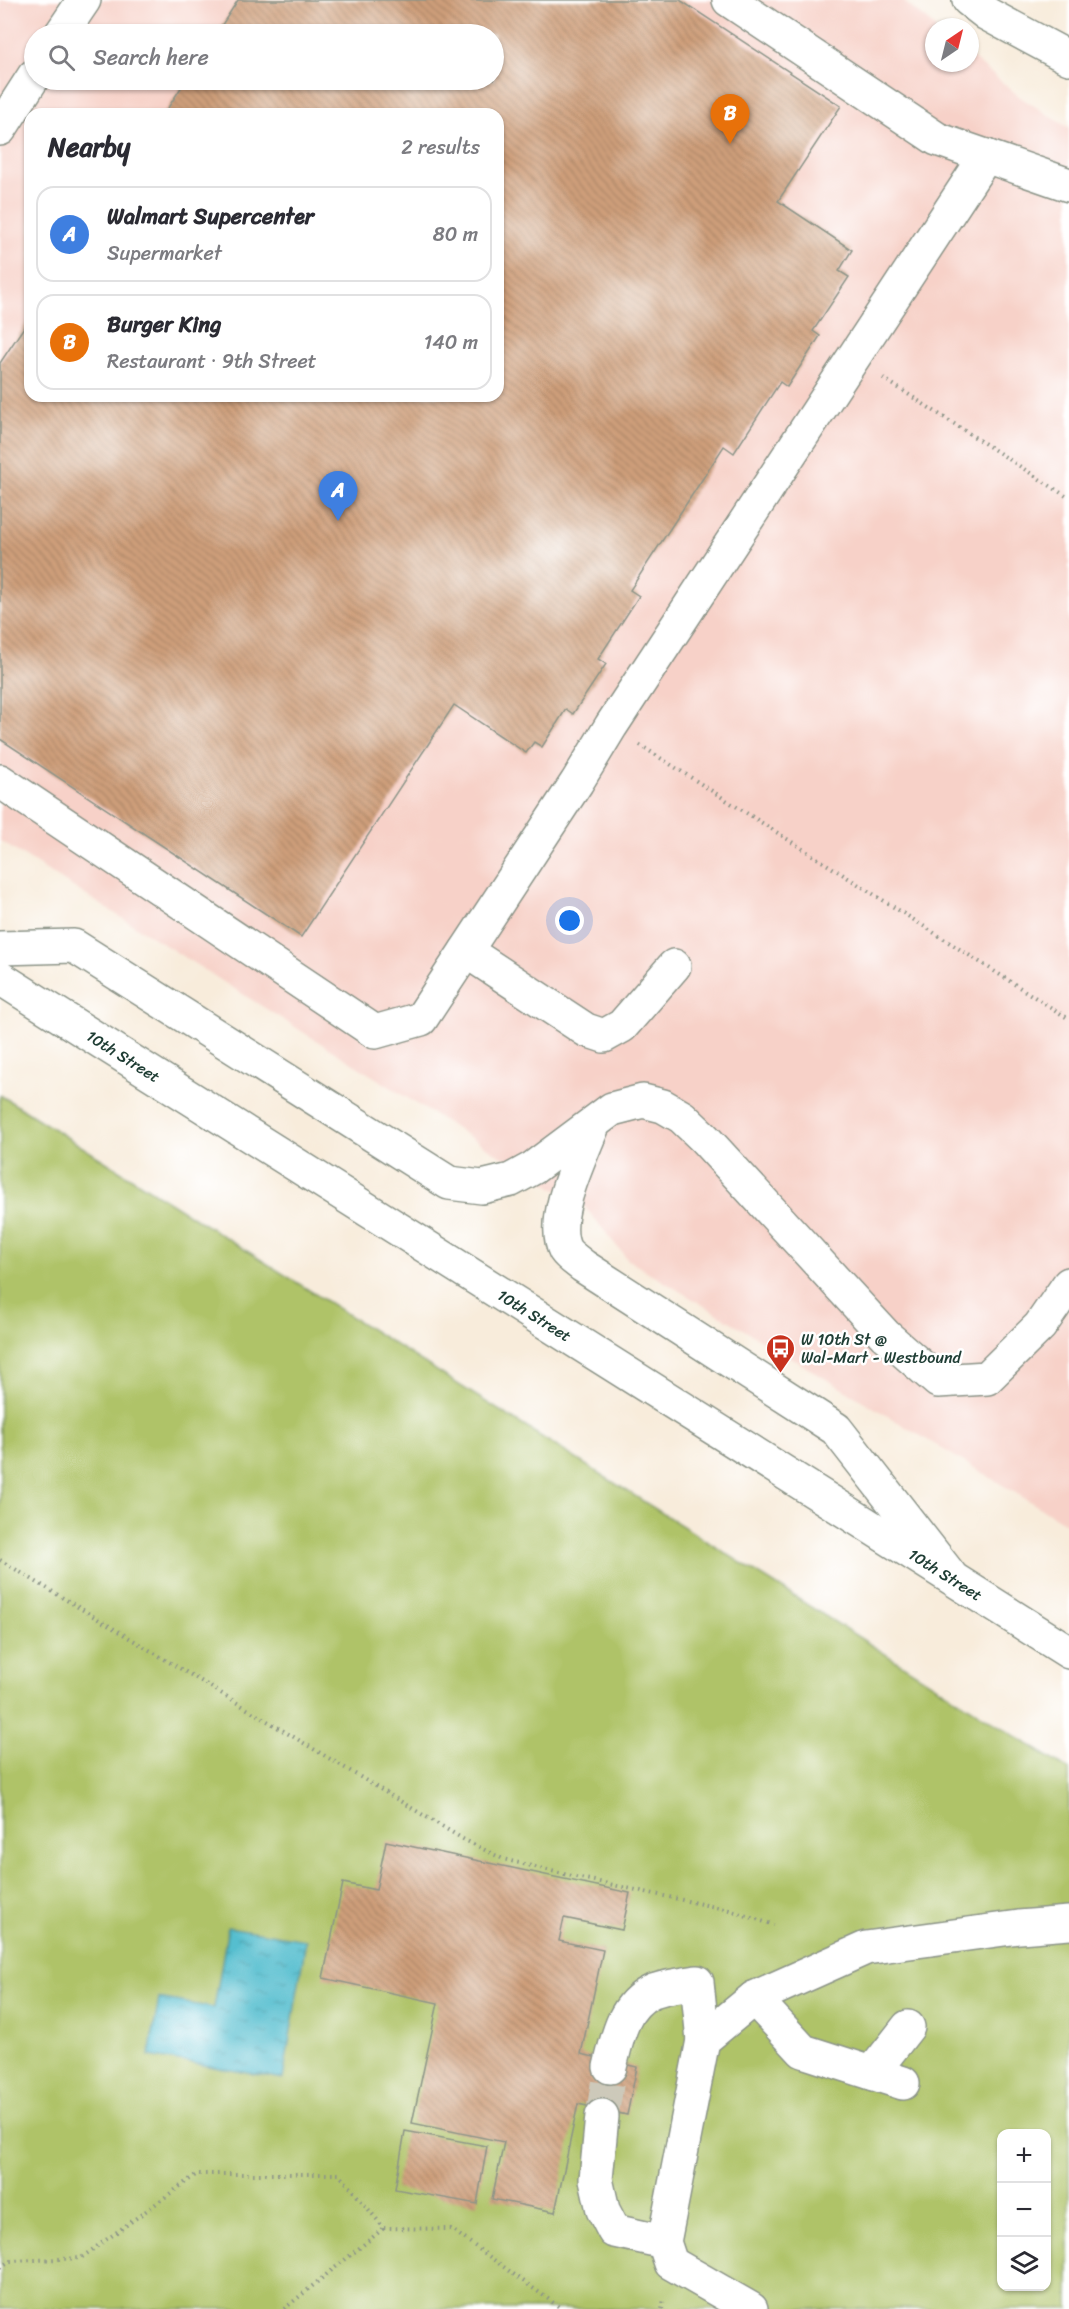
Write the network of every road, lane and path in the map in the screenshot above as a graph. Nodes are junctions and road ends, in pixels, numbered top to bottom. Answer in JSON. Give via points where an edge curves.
{"nodes":[{"id":1,"x":729,"y":0,"type":"edge"},
{"id":2,"x":969,"y":0,"type":"edge"},
{"id":3,"x":1069,"y":58,"type":"edge"},
{"id":4,"x":25,"y":90,"type":"edge"},
{"id":5,"x":0,"y":129,"type":"edge"},
{"id":6,"x":986,"y":156,"type":"junction"},
{"id":7,"x":1069,"y":185,"type":"edge"},
{"id":8,"x":880,"y":376,"type":"dead end"},
{"id":9,"x":1069,"y":498,"type":"edge"},
{"id":10,"x":611,"y":726,"type":"junction"},
{"id":11,"x":0,"y":781,"type":"edge"},
{"id":12,"x":0,"y":948,"type":"edge"},
{"id":13,"x":466,"y":951,"type":"junction"},
{"id":14,"x":674,"y":966,"type":"dead end"},
{"id":15,"x":0,"y":978,"type":"edge"},
{"id":16,"x":1069,"y":1019,"type":"edge"},
{"id":17,"x":594,"y":1123,"type":"junction"},
{"id":18,"x":1069,"y":1284,"type":"edge"},
{"id":19,"x":0,"y":1560,"type":"edge"},
{"id":20,"x":951,"y":1577,"type":"junction"},
{"id":21,"x":1069,"y":1652,"type":"edge"},
{"id":22,"x":1069,"y":1923,"type":"edge"},
{"id":23,"x":774,"y":1925,"type":"dead end"},
{"id":24,"x":754,"y":1998,"type":"junction"},
{"id":25,"x":908,"y":2027,"type":"dead end"},
{"id":26,"x":704,"y":2040,"type":"junction"},
{"id":27,"x":610,"y":2067,"type":"tunnel mouth"},
{"id":28,"x":872,"y":2073,"type":"junction"},
{"id":29,"x":903,"y":2083,"type":"dead end"},
{"id":30,"x":602,"y":2116,"type":"tunnel mouth"},
{"id":31,"x":384,"y":2228,"type":"junction"},
{"id":32,"x":664,"y":2242,"type":"junction"},
{"id":33,"x":0,"y":2266,"type":"edge"},
{"id":34,"x":284,"y":2309,"type":"edge"},
{"id":35,"x":562,"y":2309,"type":"edge"},
{"id":36,"x":751,"y":2309,"type":"edge"}],
"edges":[{"from":1,"to":6,"type":"main road","via":[[937,139]]},
{"from":2,"to":3,"type":"main road","via":[[987,14]]},
{"from":4,"to":5,"type":"main road"},
{"from":6,"to":7,"type":"main road"},
{"from":6,"to":10,"type":"main road"},
{"from":8,"to":9,"type":"path"},
{"from":10,"to":13,"type":"main road"},
{"from":10,"to":16,"type":"path"},
{"from":11,"to":13,"type":"main road","via":[[375,1032],[421,1019]]},
{"from":12,"to":17,"type":"main road","via":[[74,946],[449,1183],[482,1187],[511,1180]]},
{"from":13,"to":14,"type":"main road","via":[[586,1030],[604,1036],[622,1026]]},
{"from":15,"to":20,"type":"main road","name":"10th Street"},
{"from":17,"to":18,"type":"main road","via":[[612,1109],[643,1101],[663,1106],[682,1118],[885,1335],[938,1381],[987,1378],[1040,1326]]},
{"from":17,"to":20,"type":"main road","via":[[567,1194],[560,1232],[566,1251],[583,1266],[836,1429]]},
{"from":19,"to":23,"type":"path","via":[[463,1839],[503,1859],[729,1910]]},
{"from":20,"to":21,"type":"main road","name":"10th Street"},
{"from":22,"to":24,"type":"main road","via":[[866,1948]]},
{"from":24,"to":26,"type":"main road"},
{"from":24,"to":28,"type":"main road","via":[[803,2051]]},
{"from":25,"to":28,"type":"main road"},
{"from":26,"to":27,"type":"main road","via":[[697,1982],[651,1992],[632,2007],[620,2028]]},
{"from":26,"to":32,"type":"main road"},
{"from":28,"to":29,"type":"main road"},
{"from":30,"to":32,"type":"main road","via":[[596,2179],[603,2210],[614,2231]]},
{"from":31,"to":33,"type":"path","via":[[339,2175],[197,2174],[81,2258],[10,2261]]},
{"from":31,"to":34,"type":"path"},
{"from":31,"to":35,"type":"path","via":[[451,2229]]},
{"from":32,"to":36,"type":"main road","via":[[670,2263]]}]}
